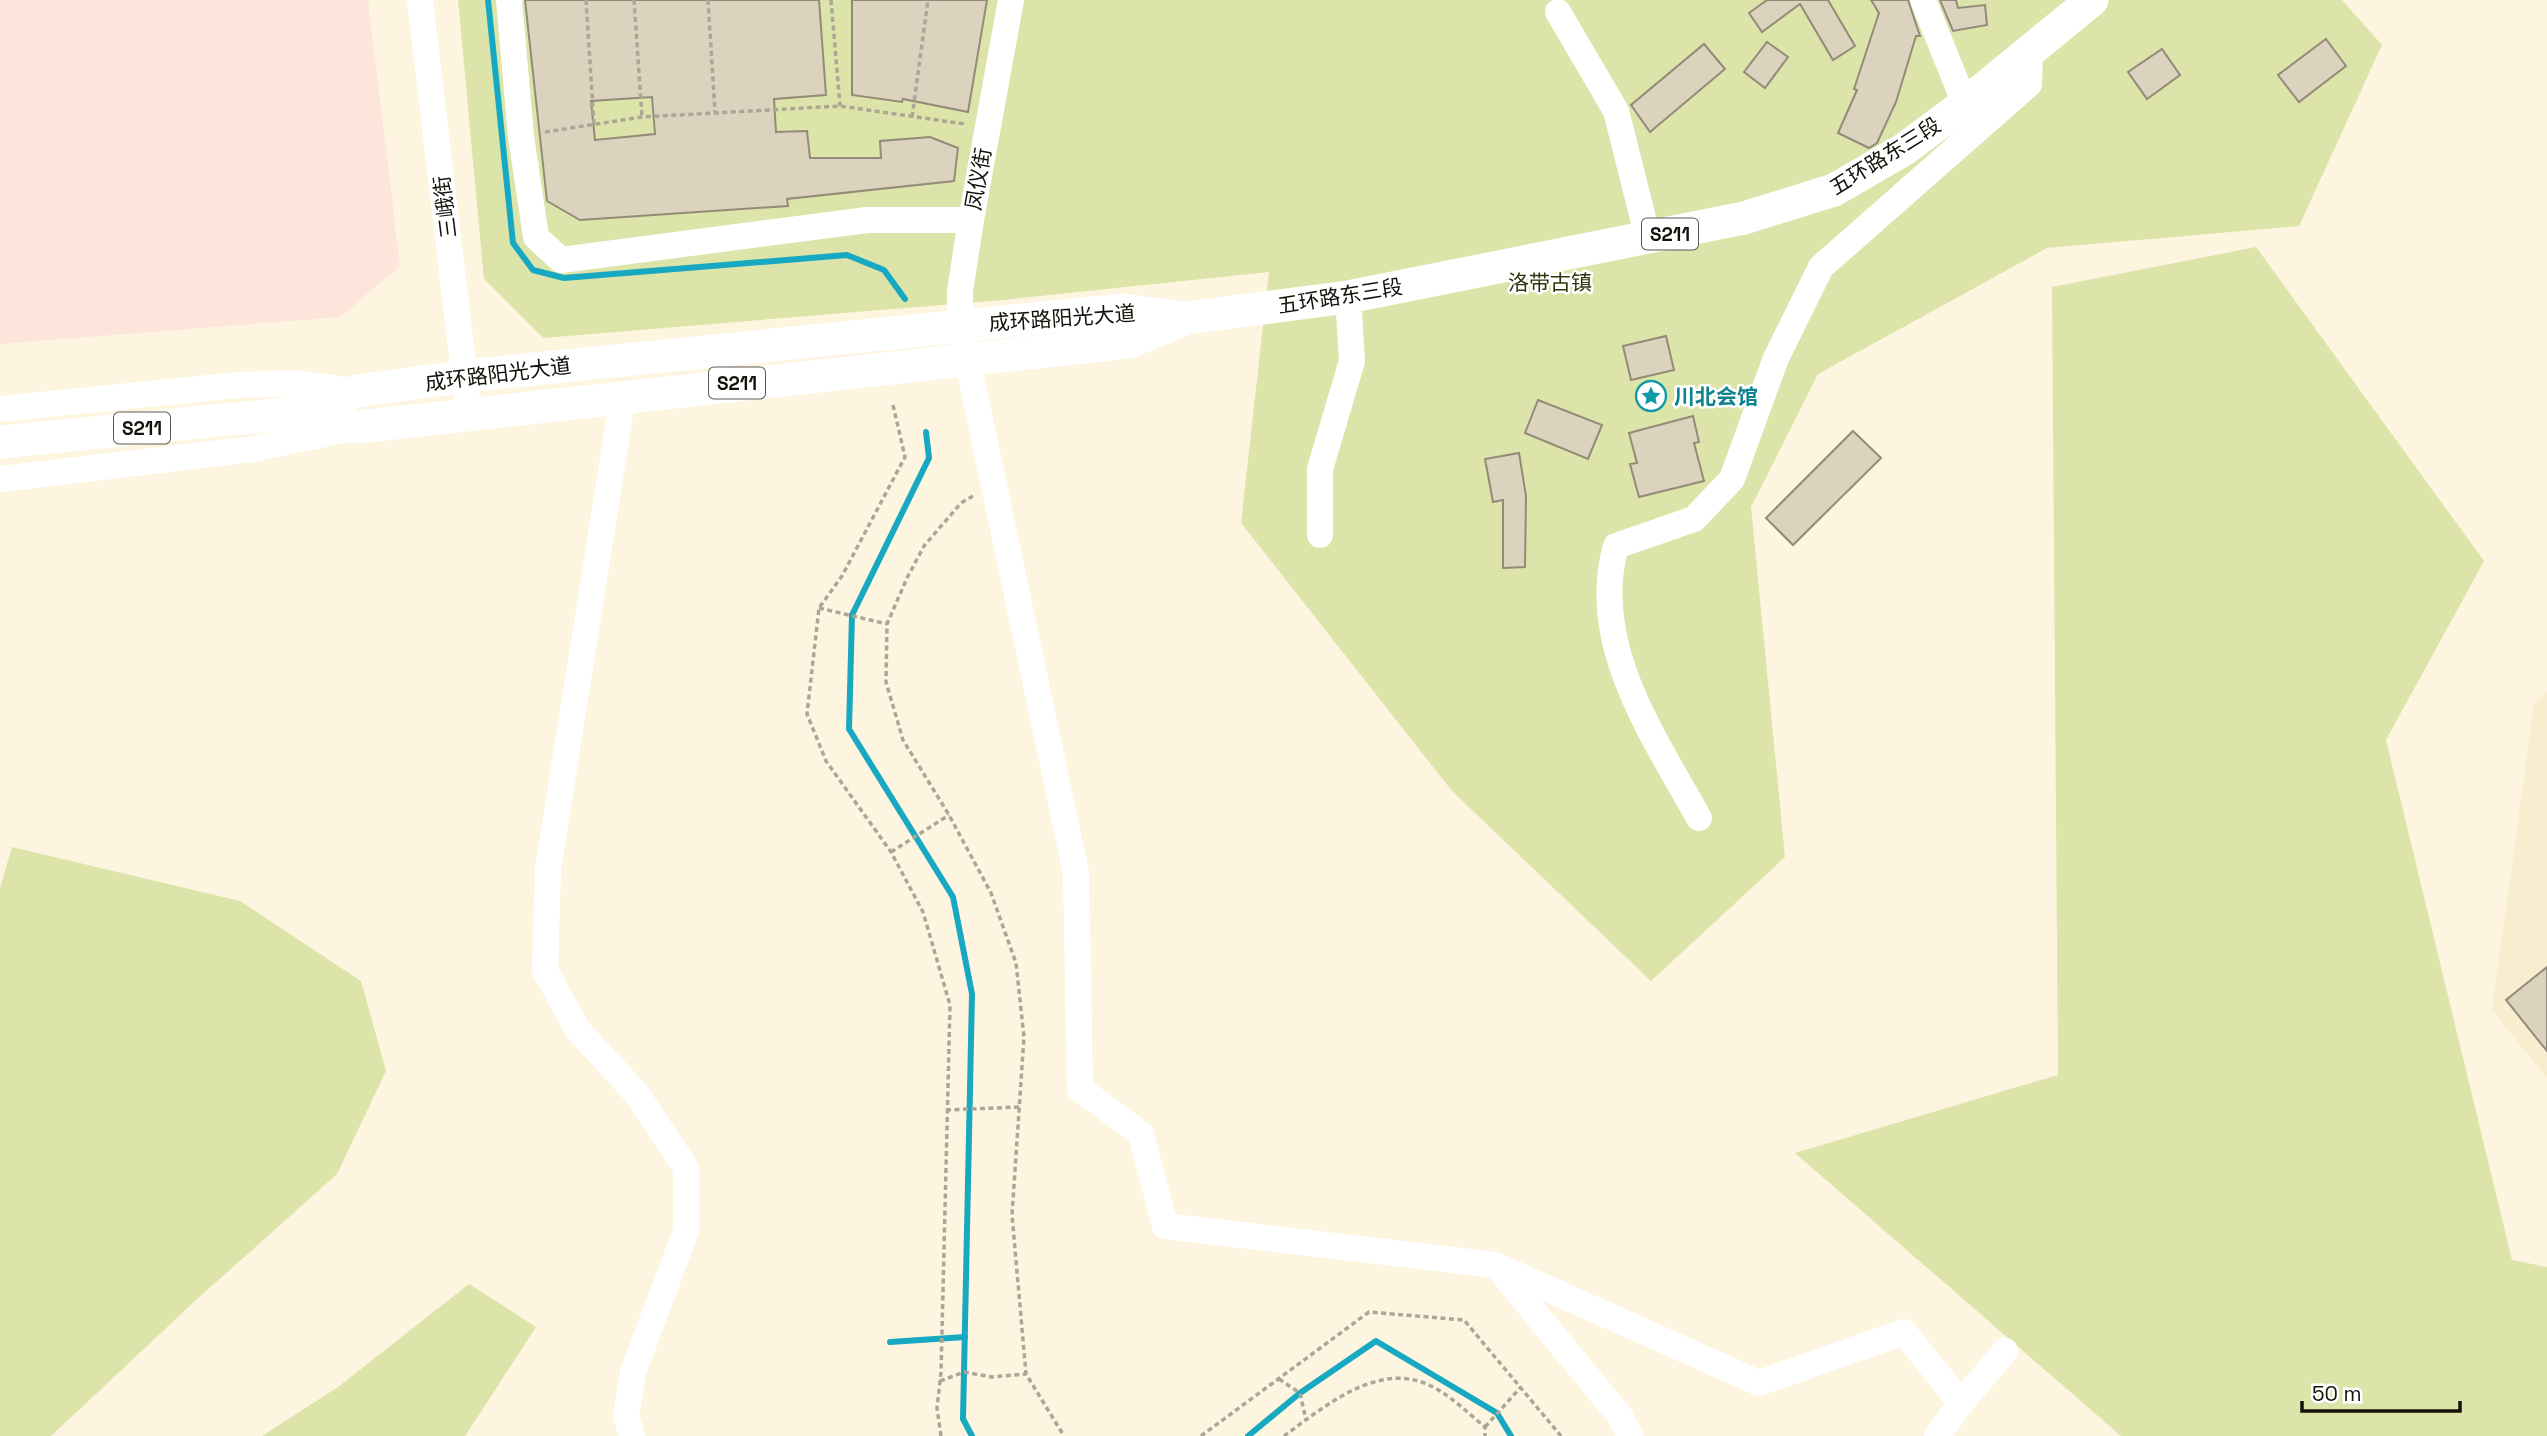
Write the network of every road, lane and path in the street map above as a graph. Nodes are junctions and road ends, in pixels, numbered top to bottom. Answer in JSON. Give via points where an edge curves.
{"nodes":[{"id":1,"x":421,"y":0,"type":"edge"},
{"id":2,"x":509,"y":0,"type":"edge"},
{"id":3,"x":586,"y":0,"type":"edge"},
{"id":4,"x":634,"y":0,"type":"edge"},
{"id":5,"x":708,"y":0,"type":"edge"},
{"id":6,"x":831,"y":0,"type":"edge"},
{"id":7,"x":928,"y":0,"type":"edge"},
{"id":8,"x":1012,"y":0,"type":"edge"},
{"id":9,"x":1923,"y":0,"type":"edge"},
{"id":10,"x":2092,"y":0,"type":"edge"},
{"id":11,"x":1558,"y":12,"type":"dead end"},
{"id":12,"x":2030,"y":51,"type":"junction"},
{"id":13,"x":1965,"y":104,"type":"junction"},
{"id":14,"x":840,"y":106,"type":"junction"},
{"id":15,"x":715,"y":112,"type":"junction"},
{"id":16,"x":642,"y":117,"type":"junction"},
{"id":17,"x":912,"y":117,"type":"junction"},
{"id":18,"x":594,"y":125,"type":"junction"},
{"id":19,"x":988,"y":127,"type":"junction"},
{"id":20,"x":522,"y":136,"type":"junction"},
{"id":21,"x":971,"y":219,"type":"junction"},
{"id":22,"x":1648,"y":238,"type":"junction"},
{"id":23,"x":1348,"y":297,"type":"junction"},
{"id":24,"x":1186,"y":318,"type":"junction"},
{"id":25,"x":960,"y":325,"type":"junction"},
{"id":26,"x":966,"y":359,"type":"junction"},
{"id":27,"x":465,"y":376,"type":"junction"},
{"id":28,"x":358,"y":391,"type":"junction"},
{"id":29,"x":623,"y":396,"type":"junction"},
{"id":30,"x":893,"y":405,"type":"dead end"},
{"id":31,"x":0,"y":409,"type":"edge"},
{"id":32,"x":284,"y":414,"type":"junction"},
{"id":33,"x":469,"y":415,"type":"junction"},
{"id":34,"x":358,"y":427,"type":"junction"},
{"id":35,"x":0,"y":442,"type":"edge"},
{"id":36,"x":0,"y":479,"type":"edge"},
{"id":37,"x":993,"y":484,"type":"junction"},
{"id":38,"x":1320,"y":535,"type":"dead end"},
{"id":39,"x":819,"y":608,"type":"junction"},
{"id":40,"x":887,"y":624,"type":"junction"},
{"id":41,"x":949,"y":815,"type":"junction"},
{"id":42,"x":1699,"y":818,"type":"dead end"},
{"id":43,"x":891,"y":852,"type":"junction"},
{"id":44,"x":1019,"y":1107,"type":"junction"},
{"id":45,"x":946,"y":1110,"type":"junction"},
{"id":46,"x":1495,"y":1265,"type":"junction"},
{"id":47,"x":2005,"y":1351,"type":"dead end"},
{"id":48,"x":1026,"y":1374,"type":"junction"},
{"id":49,"x":1278,"y":1379,"type":"junction"},
{"id":50,"x":940,"y":1381,"type":"junction"},
{"id":51,"x":1521,"y":1387,"type":"junction"},
{"id":52,"x":1961,"y":1402,"type":"junction"},
{"id":53,"x":1306,"y":1420,"type":"junction"},
{"id":54,"x":1485,"y":1427,"type":"junction"},
{"id":55,"x":632,"y":1436,"type":"edge"},
{"id":56,"x":942,"y":1436,"type":"edge"},
{"id":57,"x":1064,"y":1436,"type":"edge"},
{"id":58,"x":1201,"y":1436,"type":"edge"},
{"id":59,"x":1284,"y":1436,"type":"edge"},
{"id":60,"x":1485,"y":1436,"type":"edge"},
{"id":61,"x":1561,"y":1436,"type":"edge"},
{"id":62,"x":1630,"y":1436,"type":"edge"},
{"id":63,"x":1937,"y":1436,"type":"edge"}],
"edges":[{"from":1,"to":27,"type":"street","name":"三峨街"},
{"from":2,"to":20,"type":"street"},
{"from":3,"to":18,"type":"path"},
{"from":4,"to":16,"type":"path"},
{"from":5,"to":15,"type":"path"},
{"from":6,"to":14,"type":"path"},
{"from":7,"to":17,"type":"path"},
{"from":8,"to":19,"type":"street","name":"凤仪街"},
{"from":9,"to":13,"type":"street"},
{"from":10,"to":12,"type":"main road","name":"五环路东三段","number":"S211"},
{"from":11,"to":22,"type":"street","via":[[1616,111]]},
{"from":12,"to":13,"type":"main road","name":"五环路东三段","number":"S211"},
{"from":12,"to":42,"type":"street","via":[[2029,84],[1821,267],[1776,358],[1732,479],[1694,519],[1616,546],[1608,575],[1608,607],[1632,698]]},
{"from":13,"to":22,"type":"main road","name":"五环路东三段","number":"S211","via":[[1903,150],[1834,190],[1744,218]]},
{"from":14,"to":15,"type":"path"},
{"from":14,"to":17,"type":"path"},
{"from":15,"to":16,"type":"path"},
{"from":16,"to":18,"type":"path"},
{"from":17,"to":19,"type":"path"},
{"from":18,"to":20,"type":"path"},
{"from":19,"to":21,"type":"street","name":"凤仪街"},
{"from":20,"to":21,"type":"street","via":[[536,237],[561,260],[867,220]]},
{"from":21,"to":25,"type":"street","name":"凤仪街","via":[[960,290]]},
{"from":22,"to":23,"type":"main road","name":"五环路东三段","number":"S211"},
{"from":23,"to":24,"type":"main road","name":"五环路东三段","number":"S211"},
{"from":23,"to":38,"type":"street","via":[[1352,361],[1320,469]]},
{"from":24,"to":25,"type":"main road","name":"成环路阳光大道","number":"S211","via":[[1122,310]]},
{"from":24,"to":26,"type":"main road","name":"成环路阳光大道","number":"S211","via":[[1129,342]]},
{"from":25,"to":26,"type":"street","name":"凤仪街"},
{"from":25,"to":27,"type":"main road","name":"成环路阳光大道","number":"S211"},
{"from":26,"to":29,"type":"main road","name":"成环路阳光大道","number":"S211"},
{"from":26,"to":37,"type":"street","name":"凤仪街"},
{"from":27,"to":28,"type":"main road","name":"成环路阳光大道","number":"S211"},
{"from":27,"to":33,"type":"street","name":"三峨街"},
{"from":28,"to":31,"type":"street","via":[[297,383],[238,385]]},
{"from":28,"to":32,"type":"main road","name":"成环路阳光大道","number":"S211"},
{"from":29,"to":33,"type":"main road","name":"成环路阳光大道","number":"S211"},
{"from":29,"to":55,"type":"street","via":[[548,869],[545,970],[578,1029],[636,1093],[686,1168],[685,1231],[633,1372],[626,1416]]},
{"from":30,"to":39,"type":"path","via":[[905,457],[842,576]]},
{"from":32,"to":34,"type":"main road","name":"成环路阳光大道","number":"S211"},
{"from":32,"to":35,"type":"main road","name":"成环路阳光大道","number":"S211"},
{"from":33,"to":34,"type":"main road","name":"成环路阳光大道","number":"S211"},
{"from":34,"to":36,"type":"street","via":[[253,449]]},
{"from":37,"to":40,"type":"path","via":[[961,503],[924,546]]},
{"from":37,"to":46,"type":"street","name":"凤仪街","via":[[1076,873],[1080,1089],[1141,1134],[1165,1226]]},
{"from":39,"to":40,"type":"path"},
{"from":39,"to":43,"type":"path","via":[[807,714],[826,761]]},
{"from":40,"to":41,"type":"path","via":[[886,682],[903,740]]},
{"from":41,"to":43,"type":"path"},
{"from":41,"to":44,"type":"path","via":[[991,893],[1016,963],[1024,1037]]},
{"from":43,"to":45,"type":"path","via":[[923,912],[950,1005]]},
{"from":44,"to":45,"type":"path"},
{"from":44,"to":48,"type":"path","via":[[1012,1215]]},
{"from":45,"to":50,"type":"path"},
{"from":46,"to":52,"type":"street","via":[[1759,1383],[1904,1332]]},
{"from":46,"to":62,"type":"street","via":[[1619,1415]]},
{"from":47,"to":52,"type":"street"},
{"from":48,"to":50,"type":"path","via":[[992,1377],[964,1371]]},
{"from":48,"to":57,"type":"path"},
{"from":49,"to":51,"type":"path","via":[[1369,1312],[1464,1320]]},
{"from":49,"to":53,"type":"path","via":[[1300,1392]]},
{"from":49,"to":58,"type":"path"},
{"from":50,"to":56,"type":"path","via":[[937,1408]]},
{"from":51,"to":54,"type":"path"},
{"from":51,"to":61,"type":"path"},
{"from":52,"to":63,"type":"street"},
{"from":53,"to":54,"type":"path","via":[[1367,1382],[1397,1376],[1429,1385]]},
{"from":53,"to":59,"type":"path"},
{"from":54,"to":60,"type":"path"}]}
